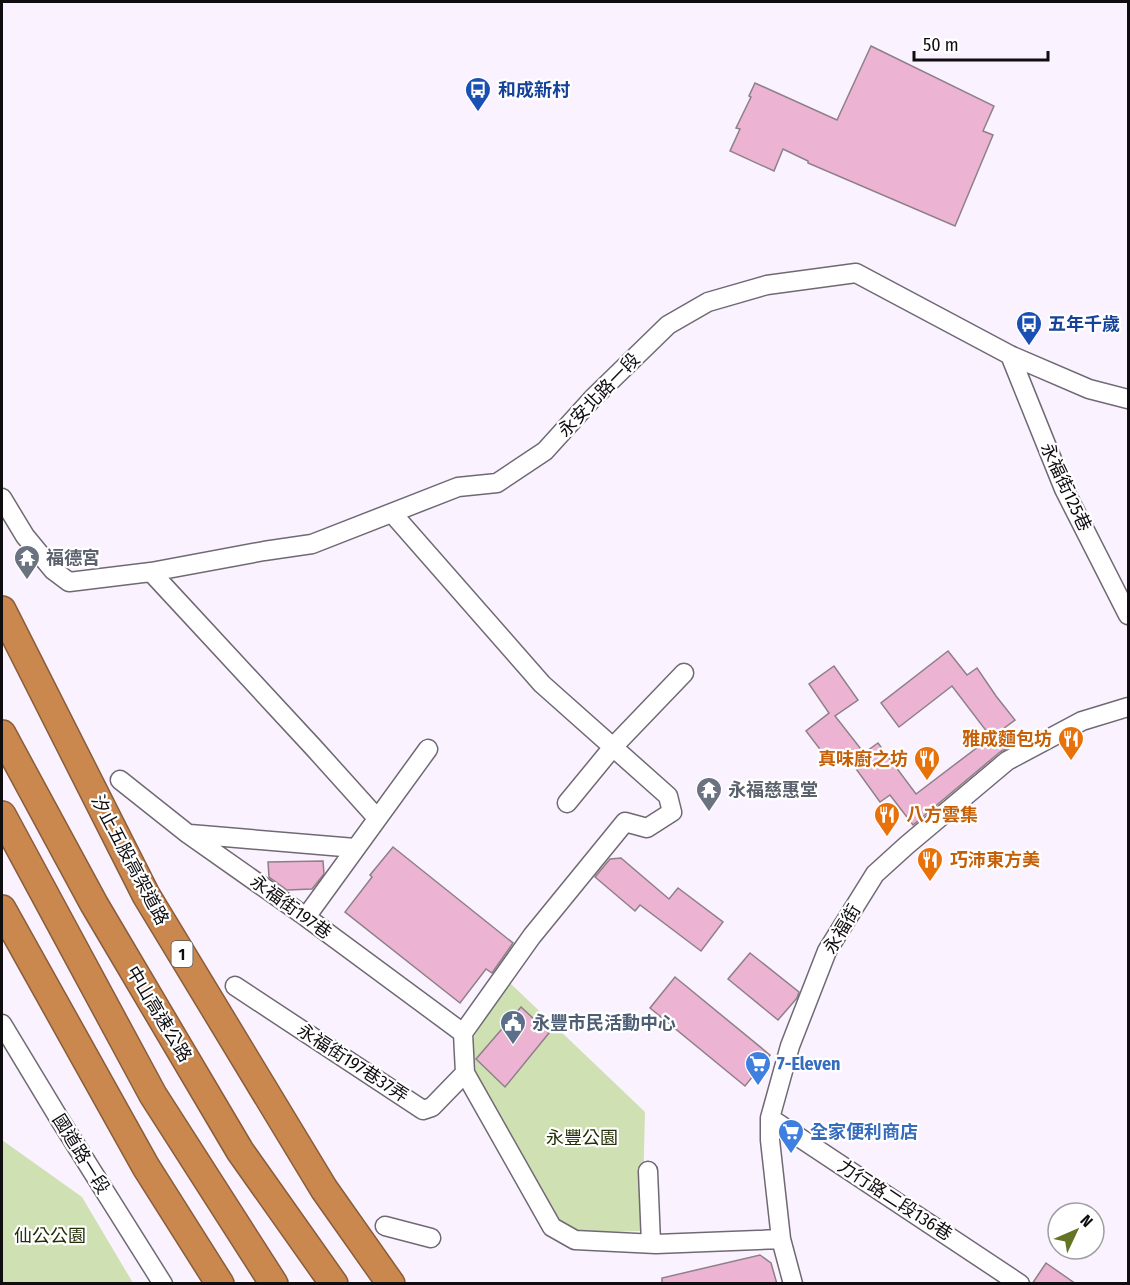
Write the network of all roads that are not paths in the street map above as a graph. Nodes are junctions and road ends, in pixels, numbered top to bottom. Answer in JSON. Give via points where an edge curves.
{"nodes":[{"id":1,"x":1010,"y":355,"type":"junction"},
{"id":2,"x":1128,"y":399,"type":"edge"},
{"id":3,"x":2,"y":498,"type":"edge"},
{"id":4,"x":392,"y":513,"type":"junction"},
{"id":5,"x":151,"y":572,"type":"junction"},
{"id":6,"x":2,"y":610,"type":"edge"},
{"id":7,"x":1128,"y":615,"type":"edge"},
{"id":8,"x":684,"y":673,"type":"dead end"},
{"id":9,"x":1128,"y":706,"type":"edge"},
{"id":10,"x":2,"y":734,"type":"edge"},
{"id":11,"x":613,"y":747,"type":"junction"},
{"id":12,"x":428,"y":749,"type":"dead end"},
{"id":13,"x":120,"y":780,"type":"dead end"},
{"id":14,"x":567,"y":803,"type":"dead end"},
{"id":15,"x":2,"y":815,"type":"edge"},
{"id":16,"x":377,"y":818,"type":"junction"},
{"id":17,"x":188,"y":834,"type":"junction"},
{"id":18,"x":355,"y":848,"type":"junction"},
{"id":19,"x":2,"y":909,"type":"edge"},
{"id":20,"x":306,"y":917,"type":"junction"},
{"id":21,"x":235,"y":986,"type":"dead end"},
{"id":22,"x":2,"y":1024,"type":"edge"},
{"id":23,"x":463,"y":1033,"type":"junction"},
{"id":24,"x":465,"y":1073,"type":"junction"},
{"id":25,"x":770,"y":1118,"type":"junction"},
{"id":26,"x":648,"y":1170,"type":"dead end"},
{"id":27,"x":385,"y":1226,"type":"dead end"},
{"id":28,"x":431,"y":1238,"type":"dead end"},
{"id":29,"x":781,"y":1239,"type":"junction"},
{"id":30,"x":651,"y":1243,"type":"junction"},
{"id":31,"x":163,"y":1284,"type":"edge"},
{"id":32,"x":220,"y":1284,"type":"edge"},
{"id":33,"x":274,"y":1284,"type":"edge"},
{"id":34,"x":334,"y":1284,"type":"edge"},
{"id":35,"x":391,"y":1284,"type":"edge"},
{"id":36,"x":794,"y":1284,"type":"edge"},
{"id":37,"x":1020,"y":1284,"type":"edge"}],
"edges":[{"from":1,"to":2,"type":"street","name":"永安北路一段","via":[[1089,389]]},
{"from":1,"to":4,"type":"street","name":"永安北路一段","via":[[856,273],[767,285],[708,302],[668,325],[545,451],[497,483],[458,487]]},
{"from":1,"to":7,"type":"street","name":"永福街125巷","via":[[1064,489]]},
{"from":3,"to":5,"type":"street","name":"永安北路一段","via":[[52,570],[69,582]]},
{"from":4,"to":5,"type":"street","name":"永安北路一段","via":[[312,544]]},
{"from":4,"to":11,"type":"street","via":[[542,684]]},
{"from":5,"to":16,"type":"street"},
{"from":6,"to":35,"type":"highway","name":"汐止五股高架道路","number":"1","via":[[146,895],[324,1189]]},
{"from":8,"to":11,"type":"street"},
{"from":9,"to":25,"type":"street","name":"永福街","via":[[1082,721],[1007,761],[876,874],[827,951],[790,1046]]},
{"from":10,"to":34,"type":"highway","name":"中山高速公路","via":[[94,904],[240,1151]]},
{"from":11,"to":14,"type":"street"},
{"from":11,"to":23,"type":"street","via":[[668,796],[672,812],[647,828],[625,822],[532,936]]},
{"from":12,"to":16,"type":"street"},
{"from":13,"to":17,"type":"street","name":"永福街197巷"},
{"from":15,"to":33,"type":"highway","via":[[153,1095]]},
{"from":16,"to":18,"type":"street"},
{"from":17,"to":18,"type":"street"},
{"from":17,"to":20,"type":"street","name":"永福街197巷"},
{"from":18,"to":20,"type":"street"},
{"from":19,"to":32,"type":"highway","via":[[146,1167]]},
{"from":20,"to":23,"type":"street","name":"永福街197巷"},
{"from":21,"to":24,"type":"street","name":"永福街197巷37弄","via":[[423,1110],[432,1107]]},
{"from":22,"to":31,"type":"street","name":"國道路一段"},
{"from":23,"to":24,"type":"street"},
{"from":24,"to":30,"type":"street","via":[[552,1227],[575,1240]]},
{"from":25,"to":29,"type":"street","name":"永福街"},
{"from":25,"to":37,"type":"street","name":"力行路二段136巷"},
{"from":26,"to":30,"type":"street"},
{"from":27,"to":28,"type":"street"},
{"from":29,"to":30,"type":"street"},
{"from":29,"to":36,"type":"street","name":"永福街"}]}
